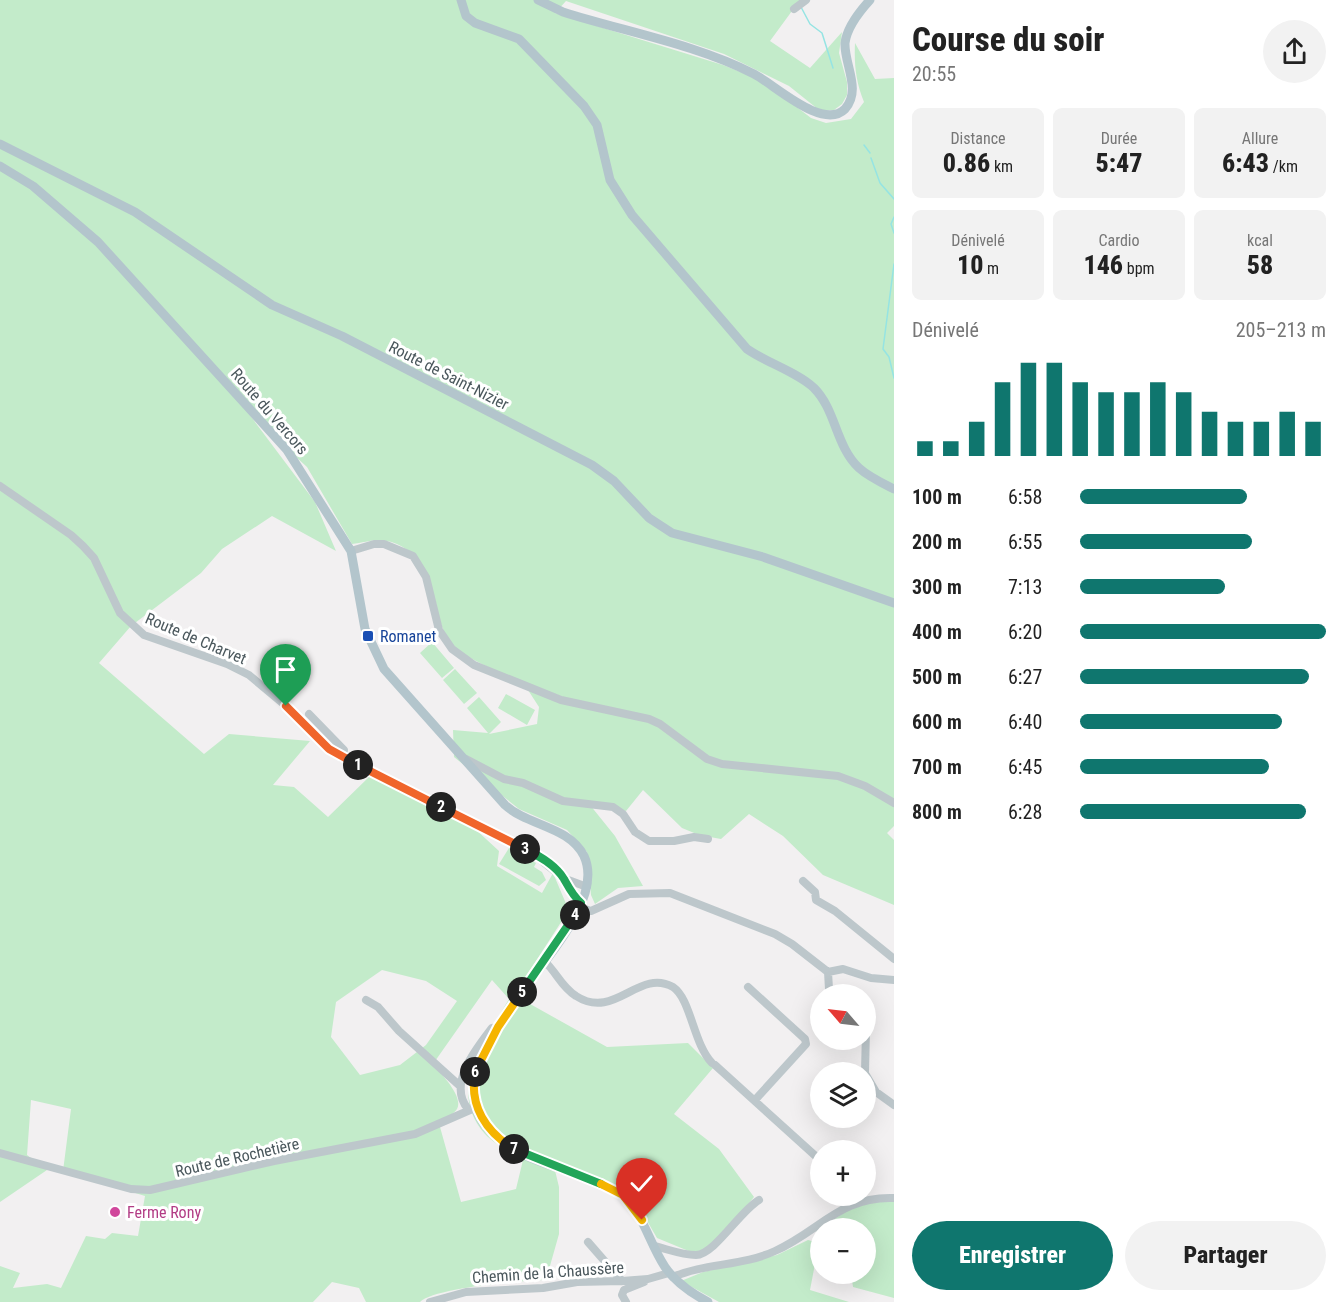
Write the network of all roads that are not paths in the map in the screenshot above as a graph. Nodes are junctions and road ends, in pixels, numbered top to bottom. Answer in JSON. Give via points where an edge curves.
{"nodes":[{"id":1,"x":461,"y":0,"type":"edge"},
{"id":2,"x":538,"y":0,"type":"edge"},
{"id":3,"x":806,"y":0,"type":"edge"},
{"id":4,"x":870,"y":0,"type":"edge"},
{"id":5,"x":794,"y":9,"type":"dead end"},
{"id":6,"x":0,"y":144,"type":"edge"},
{"id":7,"x":0,"y":166,"type":"edge"},
{"id":8,"x":0,"y":486,"type":"edge"},
{"id":9,"x":894,"y":489,"type":"edge"},
{"id":10,"x":351,"y":551,"type":"junction"},
{"id":11,"x":894,"y":603,"type":"edge"},
{"id":12,"x":309,"y":714,"type":"dead end"},
{"id":13,"x":460,"y":756,"type":"junction"},
{"id":14,"x":342,"y":758,"type":"junction"},
{"id":15,"x":894,"y":803,"type":"edge"},
{"id":16,"x":708,"y":839,"type":"dead end"},
{"id":17,"x":563,"y":878,"type":"junction"},
{"id":18,"x":803,"y":881,"type":"dead end"},
{"id":19,"x":587,"y":887,"type":"junction"},
{"id":20,"x":580,"y":905,"type":"junction"},
{"id":21,"x":894,"y":959,"type":"edge"},
{"id":22,"x":544,"y":961,"type":"junction"},
{"id":23,"x":828,"y":972,"type":"junction"},
{"id":24,"x":894,"y":980,"type":"edge"},
{"id":25,"x":829,"y":984,"type":"edge"},
{"id":26,"x":748,"y":987,"type":"dead end"},
{"id":27,"x":366,"y":1000,"type":"dead end"},
{"id":28,"x":498,"y":1027,"type":"junction"},
{"id":29,"x":460,"y":1086,"type":"junction"},
{"id":30,"x":876,"y":1092,"type":"edge"},
{"id":31,"x":755,"y":1100,"type":"junction"},
{"id":32,"x":894,"y":1105,"type":"edge"},
{"id":33,"x":473,"y":1108,"type":"junction"},
{"id":34,"x":810,"y":1151,"type":"edge"},
{"id":35,"x":0,"y":1153,"type":"edge"},
{"id":36,"x":876,"y":1198,"type":"edge"},
{"id":37,"x":894,"y":1198,"type":"edge"},
{"id":38,"x":759,"y":1200,"type":"dead end"},
{"id":39,"x":845,"y":1206,"type":"edge"},
{"id":40,"x":588,"y":1242,"type":"dead end"},
{"id":41,"x":654,"y":1246,"type":"junction"},
{"id":42,"x":671,"y":1275,"type":"junction"},
{"id":43,"x":648,"y":1279,"type":"junction"},
{"id":44,"x":622,"y":1281,"type":"junction"},
{"id":45,"x":430,"y":1302,"type":"edge"},
{"id":46,"x":626,"y":1302,"type":"edge"},
{"id":47,"x":708,"y":1302,"type":"edge"}],
"edges":[{"from":1,"to":9,"type":"main road","via":[[466,16],[519,39],[584,106],[597,125],[610,180],[632,215],[747,348],[813,387],[827,404],[857,466]]},
{"from":2,"to":4,"type":"main road","via":[[580,17],[722,59],[775,86],[815,113],[828,116],[841,112],[850,102],[853,87],[845,42],[852,23]]},
{"from":3,"to":5,"type":"street"},
{"from":6,"to":11,"type":"main road","name":"Route de Saint-Nizier","via":[[135,212],[264,301],[342,336],[592,465],[614,481],[649,518],[672,533],[763,557]]},
{"from":7,"to":10,"type":"main road","name":"Route du Vercors","via":[[33,186],[98,242],[272,432],[304,473]]},
{"from":8,"to":14,"type":"street","name":"Route de Charvet","via":[[71,535],[88,552],[131,626],[144,635],[249,675]]},
{"from":10,"to":13,"type":"main road","name":"Route du Vercors","via":[[365,629],[384,669]]},
{"from":10,"to":15,"type":"street","via":[[384,544],[413,556],[426,577],[439,630],[452,649],[474,666],[561,700],[649,719],[699,755],[722,764],[838,776]]},
{"from":12,"to":14,"type":"street","via":[[344,750]]},
{"from":13,"to":16,"type":"street","via":[[547,796],[613,807],[635,832],[649,841]]},
{"from":13,"to":19,"type":"main road","name":"Route du Vercors","via":[[510,810],[564,835],[576,845],[588,869]]},
{"from":14,"to":17,"type":"street","name":"Route de Charvet","via":[[532,853]]},
{"from":17,"to":19,"type":"street","name":"Route de Charvet"},
{"from":17,"to":20,"type":"street","name":"Route de Charvet"},
{"from":18,"to":21,"type":"street","via":[[815,892],[816,900]]},
{"from":19,"to":20,"type":"main road"},
{"from":20,"to":22,"type":"main road"},
{"from":20,"to":23,"type":"street","via":[[591,911],[629,894],[670,893],[775,934]]},
{"from":22,"to":28,"type":"main road"},
{"from":22,"to":31,"type":"street","via":[[571,993],[592,1004],[608,1003],[653,982],[673,987],[682,998],[704,1055]]},
{"from":23,"to":24,"type":"street","via":[[843,969]]},
{"from":23,"to":25,"type":"street"},
{"from":26,"to":31,"type":"street","via":[[806,1044]]},
{"from":27,"to":29,"type":"street"},
{"from":28,"to":29,"type":"street","via":[[492,1028],[480,1044]]},
{"from":28,"to":33,"type":"main road","via":[[475,1072]]},
{"from":29,"to":33,"type":"street","via":[[461,1099]]},
{"from":30,"to":32,"type":"street"},
{"from":31,"to":34,"type":"street"},
{"from":33,"to":35,"type":"street","name":"Route de Rochetière","via":[[415,1134],[150,1190],[131,1189]]},
{"from":33,"to":41,"type":"main road","via":[[503,1142],[623,1195],[636,1210]]},
{"from":36,"to":37,"type":"street"},
{"from":38,"to":41,"type":"street","via":[[747,1207],[704,1254]]},
{"from":39,"to":42,"type":"street","name":"Chemin de la Chaussère","via":[[773,1252]]},
{"from":40,"to":44,"type":"street"},
{"from":41,"to":42,"type":"main road"},
{"from":42,"to":43,"type":"street","name":"Chemin de la Chaussère"},
{"from":42,"to":47,"type":"main road","via":[[685,1289]]},
{"from":43,"to":44,"type":"street","name":"Chemin de la Chaussère"},
{"from":43,"to":46,"type":"street","via":[[624,1290]]},
{"from":44,"to":45,"type":"street","name":"Chemin de la Chaussère","via":[[466,1292]]}]}
